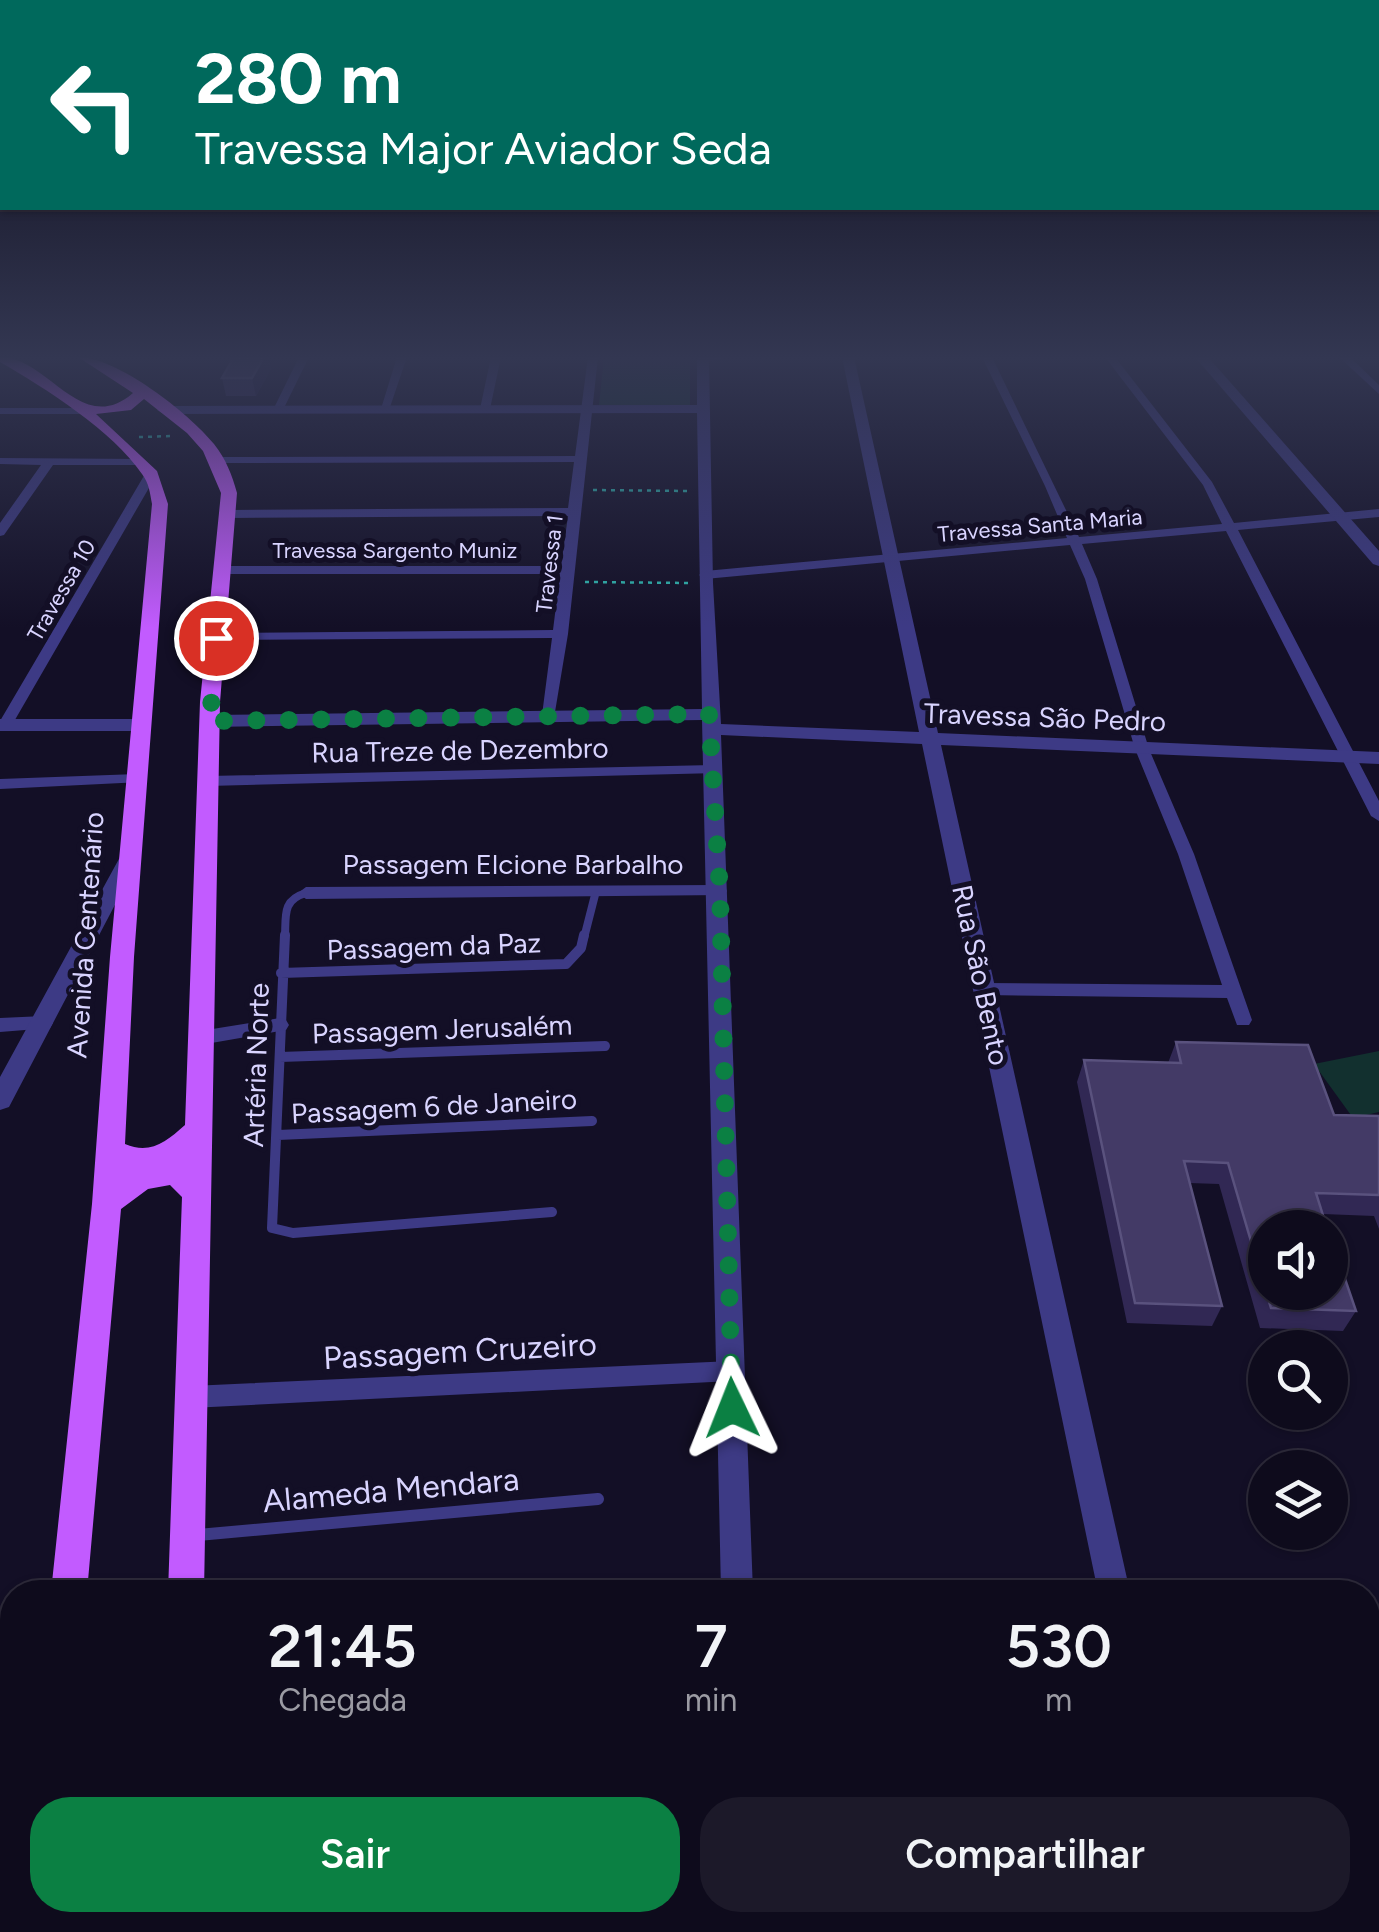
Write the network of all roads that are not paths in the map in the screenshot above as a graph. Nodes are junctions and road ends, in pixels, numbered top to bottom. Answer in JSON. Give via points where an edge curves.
{"nodes":[{"id":1,"x":123,"y":447,"type":"edge"},
{"id":2,"x":206,"y":447,"type":"edge"},
{"id":3,"x":581,"y":447,"type":"edge"},
{"id":4,"x":702,"y":447,"type":"edge"},
{"id":5,"x":868,"y":447,"type":"edge"},
{"id":6,"x":1030,"y":447,"type":"edge"},
{"id":7,"x":1179,"y":447,"type":"edge"},
{"id":8,"x":1280,"y":447,"type":"edge"},
{"id":9,"x":579,"y":459,"type":"junction"},
{"id":10,"x":220,"y":460,"type":"junction"},
{"id":11,"x":0,"y":461,"type":"edge"},
{"id":12,"x":49,"y":462,"type":"junction"},
{"id":13,"x":146,"y":468,"type":"junction"},
{"id":14,"x":575,"y":512,"type":"junction"},
{"id":15,"x":1379,"y":512,"type":"edge"},
{"id":16,"x":229,"y":514,"type":"junction"},
{"id":17,"x":1342,"y":516,"type":"junction"},
{"id":18,"x":1228,"y":527,"type":"junction"},
{"id":19,"x":0,"y":532,"type":"edge"},
{"id":20,"x":1076,"y":542,"type":"junction"},
{"id":21,"x":892,"y":559,"type":"junction"},
{"id":22,"x":1379,"y":560,"type":"edge"},
{"id":23,"x":222,"y":570,"type":"junction"},
{"id":24,"x":567,"y":576,"type":"junction"},
{"id":25,"x":705,"y":578,"type":"junction"},
{"id":26,"x":560,"y":634,"type":"junction"},
{"id":27,"x":216,"y":638,"type":"junction"},
{"id":28,"x":548,"y":715,"type":"junction"},
{"id":29,"x":210,"y":721,"type":"junction"},
{"id":30,"x":709,"y":721,"type":"junction"},
{"id":31,"x":2,"y":725,"type":"edge"},
{"id":32,"x":141,"y":725,"type":"junction"},
{"id":33,"x":931,"y":741,"type":"junction"},
{"id":34,"x":1142,"y":749,"type":"junction"},
{"id":35,"x":1348,"y":756,"type":"junction"},
{"id":36,"x":1379,"y":758,"type":"edge"},
{"id":37,"x":712,"y":770,"type":"junction"},
{"id":38,"x":137,"y":780,"type":"junction"},
{"id":39,"x":208,"y":781,"type":"junction"},
{"id":40,"x":0,"y":784,"type":"edge"},
{"id":41,"x":1379,"y":816,"type":"edge"},
{"id":42,"x":130,"y":857,"type":"junction"},
{"id":43,"x":596,"y":891,"type":"junction"},
{"id":44,"x":720,"y":891,"type":"junction"},
{"id":45,"x":306,"y":893,"type":"joint"},
{"id":46,"x":80,"y":948,"type":"junction"},
{"id":47,"x":122,"y":957,"type":"junction"},
{"id":48,"x":282,"y":973,"type":"junction"},
{"id":49,"x":984,"y":988,"type":"junction"},
{"id":50,"x":1234,"y":992,"type":"junction"},
{"id":51,"x":1243,"y":1020,"type":"dead end"},
{"id":52,"x":44,"y":1023,"type":"junction"},
{"id":53,"x":0,"y":1024,"type":"edge"},
{"id":54,"x":280,"y":1024,"type":"junction"},
{"id":55,"x":200,"y":1038,"type":"junction"},
{"id":56,"x":605,"y":1046,"type":"dead end"},
{"id":57,"x":280,"y":1057,"type":"junction"},
{"id":58,"x":0,"y":1100,"type":"edge"},
{"id":59,"x":592,"y":1121,"type":"dead end"},
{"id":60,"x":197,"y":1130,"type":"junction"},
{"id":61,"x":278,"y":1135,"type":"junction"},
{"id":62,"x":110,"y":1150,"type":"junction"},
{"id":63,"x":195,"y":1192,"type":"junction"},
{"id":64,"x":106,"y":1204,"type":"junction"},
{"id":65,"x":552,"y":1212,"type":"dead end"},
{"id":66,"x":732,"y":1370,"type":"junction"},
{"id":67,"x":191,"y":1397,"type":"junction"},
{"id":68,"x":598,"y":1499,"type":"dead end"},
{"id":69,"x":188,"y":1536,"type":"junction"},
{"id":70,"x":70,"y":1580,"type":"edge"},
{"id":71,"x":186,"y":1580,"type":"edge"},
{"id":72,"x":738,"y":1580,"type":"edge"},
{"id":73,"x":1111,"y":1580,"type":"edge"}],
"edges":[{"from":1,"to":13,"type":"main road"},
{"from":2,"to":10,"type":"main road"},
{"from":3,"to":9,"type":"street","name":"Travessa 1"},
{"from":4,"to":25,"type":"street"},
{"from":5,"to":21,"type":"street","name":"Rua São Bento"},
{"from":6,"to":20,"type":"street"},
{"from":7,"to":18,"type":"street","via":[[1208,484]]},
{"from":8,"to":17,"type":"street"},
{"from":9,"to":10,"type":"street"},
{"from":9,"to":14,"type":"street","name":"Travessa 1"},
{"from":10,"to":16,"type":"main road"},
{"from":11,"to":12,"type":"street"},
{"from":12,"to":13,"type":"street"},
{"from":12,"to":19,"type":"street"},
{"from":13,"to":31,"type":"street","name":"Travessa 10"},
{"from":13,"to":32,"type":"main road","name":"Avenida Centenário","via":[[160,524]]},
{"from":14,"to":16,"type":"street"},
{"from":14,"to":24,"type":"street","name":"Travessa 1"},
{"from":15,"to":17,"type":"street","name":"Travessa Santa Maria"},
{"from":16,"to":23,"type":"main road"},
{"from":17,"to":18,"type":"street","name":"Travessa Santa Maria"},
{"from":17,"to":22,"type":"street"},
{"from":18,"to":20,"type":"street","name":"Travessa Santa Maria"},
{"from":18,"to":35,"type":"street"},
{"from":20,"to":21,"type":"street","name":"Travessa Santa Maria"},
{"from":20,"to":34,"type":"street"},
{"from":21,"to":25,"type":"street","name":"Travessa Santa Maria"},
{"from":21,"to":33,"type":"street","name":"Rua São Bento"},
{"from":23,"to":24,"type":"street","name":"Travessa Sargento Muniz"},
{"from":23,"to":27,"type":"main road"},
{"from":24,"to":26,"type":"street","name":"Travessa 1"},
{"from":25,"to":30,"type":"street"},
{"from":26,"to":27,"type":"street"},
{"from":26,"to":28,"type":"street","name":"Travessa 1"},
{"from":27,"to":29,"type":"main road"},
{"from":28,"to":29,"type":"street","name":"Travessa São Pedro"},
{"from":28,"to":30,"type":"street","name":"Travessa São Pedro"},
{"from":29,"to":39,"type":"main road"},
{"from":30,"to":33,"type":"street","name":"Travessa São Pedro"},
{"from":30,"to":37,"type":"street"},
{"from":31,"to":32,"type":"street"},
{"from":32,"to":38,"type":"main road","name":"Avenida Centenário"},
{"from":33,"to":34,"type":"street","name":"Travessa São Pedro"},
{"from":33,"to":49,"type":"street","name":"Rua São Bento"},
{"from":34,"to":35,"type":"street","name":"Travessa São Pedro"},
{"from":34,"to":50,"type":"street"},
{"from":35,"to":36,"type":"street","name":"Travessa São Pedro"},
{"from":35,"to":41,"type":"street"},
{"from":37,"to":39,"type":"street","name":"Rua Treze de Dezembro"},
{"from":37,"to":44,"type":"street"},
{"from":38,"to":40,"type":"street"},
{"from":38,"to":42,"type":"main road","name":"Avenida Centenário"},
{"from":39,"to":55,"type":"main road"},
{"from":42,"to":46,"type":"street"},
{"from":42,"to":47,"type":"main road","name":"Avenida Centenário"},
{"from":43,"to":44,"type":"street","name":"Passagem Elcione Barbalho"},
{"from":43,"to":45,"type":"street","name":"Passagem Elcione Barbalho"},
{"from":43,"to":48,"type":"lane","name":"Passagem da Paz","via":[[582,948],[566,964]]},
{"from":44,"to":66,"type":"street"},
{"from":45,"to":48,"type":"lane","name":"Artéria Norte","via":[[286,904]]},
{"from":46,"to":47,"type":"street","via":[[108,942]]},
{"from":46,"to":52,"type":"street"},
{"from":47,"to":62,"type":"main road","name":"Avenida Centenário"},
{"from":48,"to":54,"type":"lane","name":"Artéria Norte"},
{"from":49,"to":50,"type":"street"},
{"from":49,"to":73,"type":"street","name":"Rua São Bento"},
{"from":50,"to":51,"type":"street"},
{"from":52,"to":53,"type":"street"},
{"from":52,"to":58,"type":"street"},
{"from":54,"to":55,"type":"street"},
{"from":54,"to":57,"type":"lane","name":"Artéria Norte"},
{"from":55,"to":60,"type":"main road"},
{"from":56,"to":57,"type":"lane","name":"Passagem Jerusalém"},
{"from":57,"to":61,"type":"lane","name":"Artéria Norte"},
{"from":59,"to":61,"type":"lane","name":"Passagem 6 de Janeiro"},
{"from":60,"to":62,"type":"main road","via":[[175,1152],[152,1160],[130,1161]]},
{"from":60,"to":63,"type":"main road"},
{"from":61,"to":65,"type":"lane","name":"Artéria Norte","via":[[271,1225],[279,1232]]},
{"from":62,"to":64,"type":"main road","name":"Avenida Centenário"},
{"from":63,"to":64,"type":"main road","via":[[176,1173],[154,1174]]},
{"from":63,"to":67,"type":"main road"},
{"from":64,"to":70,"type":"main road","name":"Avenida Centenário"},
{"from":66,"to":67,"type":"street","name":"Passagem Cruzeiro"},
{"from":66,"to":72,"type":"street"},
{"from":67,"to":69,"type":"main road"},
{"from":68,"to":69,"type":"lane","name":"Alameda Mendara"},
{"from":69,"to":71,"type":"main road"}]}
